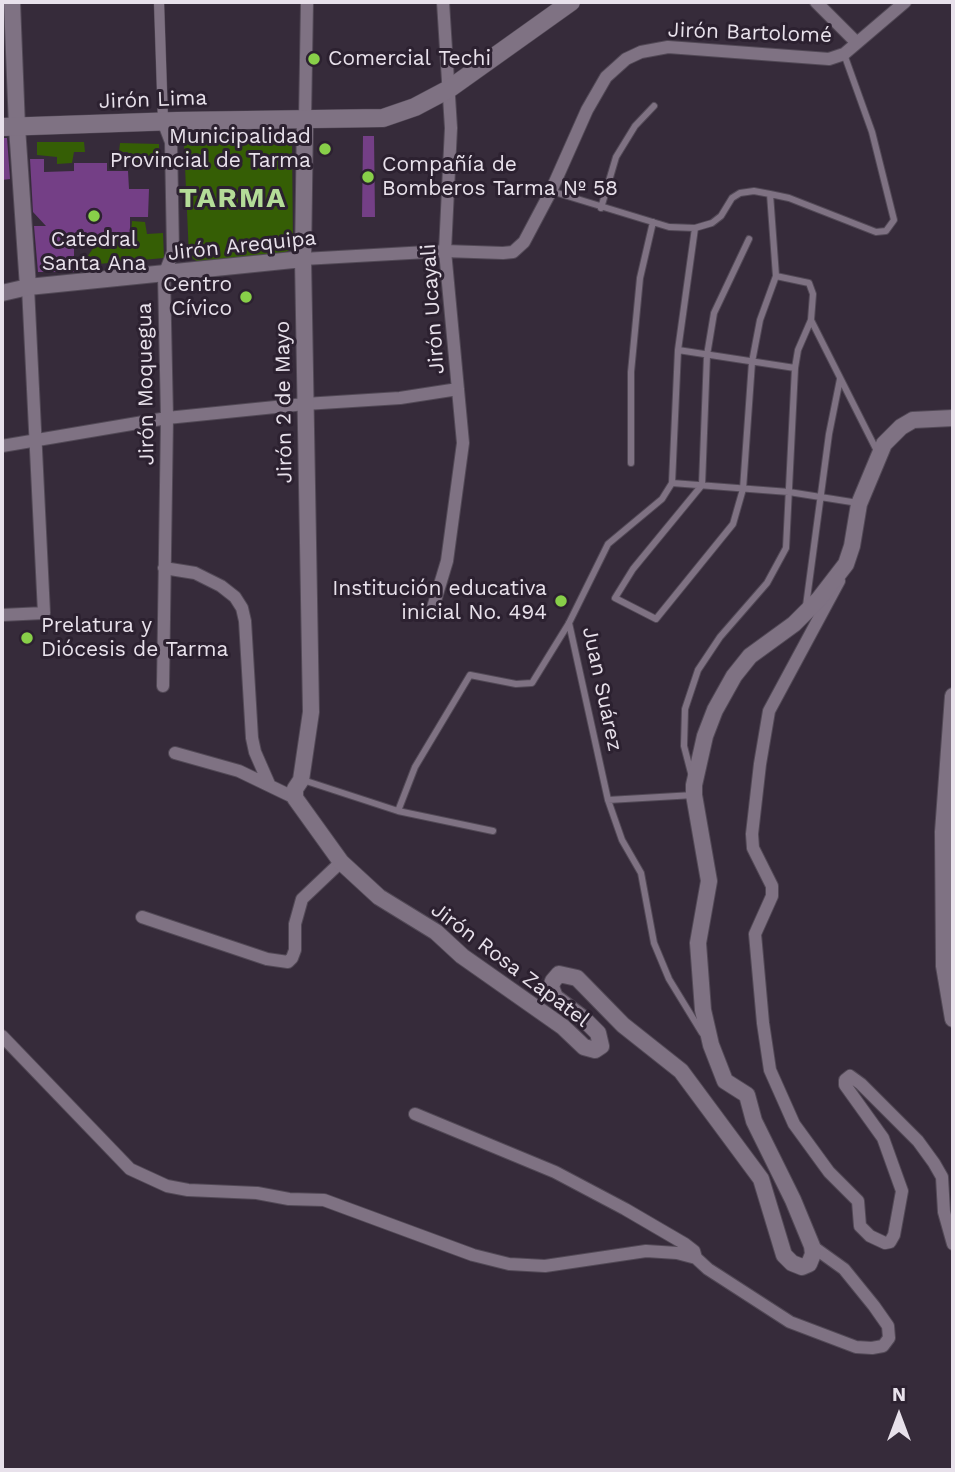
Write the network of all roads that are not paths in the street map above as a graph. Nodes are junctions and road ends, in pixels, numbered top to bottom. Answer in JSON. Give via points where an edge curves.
{"nodes":[{"id":1,"x":12,"y":2,"type":"edge"},
{"id":2,"x":159,"y":2,"type":"edge"},
{"id":3,"x":307,"y":2,"type":"edge"},
{"id":4,"x":443,"y":2,"type":"edge"},
{"id":5,"x":571,"y":2,"type":"edge"},
{"id":6,"x":816,"y":2,"type":"edge"},
{"id":7,"x":905,"y":2,"type":"edge"},
{"id":8,"x":856,"y":42,"type":"junction"},
{"id":9,"x":844,"y":54,"type":"junction"},
{"id":10,"x":449,"y":89,"type":"junction"},
{"id":11,"x":654,"y":106,"type":"dead end"},
{"id":12,"x":305,"y":119,"type":"junction"},
{"id":13,"x":163,"y":121,"type":"junction"},
{"id":14,"x":9,"y":127,"type":"edge"},
{"id":15,"x":551,"y":191,"type":"junction"},
{"id":16,"x":770,"y":194,"type":"junction"},
{"id":17,"x":601,"y":208,"type":"junction"},
{"id":18,"x":653,"y":222,"type":"junction"},
{"id":19,"x":695,"y":228,"type":"junction"},
{"id":20,"x":749,"y":239,"type":"dead end"},
{"id":21,"x":519,"y":248,"type":"joint"},
{"id":22,"x":445,"y":251,"type":"junction"},
{"id":23,"x":303,"y":259,"type":"junction"},
{"id":24,"x":164,"y":275,"type":"junction"},
{"id":25,"x":776,"y":276,"type":"junction"},
{"id":26,"x":28,"y":288,"type":"junction"},
{"id":27,"x":2,"y":293,"type":"edge"},
{"id":28,"x":811,"y":320,"type":"junction"},
{"id":29,"x":678,"y":351,"type":"junction"},
{"id":30,"x":706,"y":355,"type":"junction"},
{"id":31,"x":752,"y":362,"type":"junction"},
{"id":32,"x":795,"y":368,"type":"junction"},
{"id":33,"x":840,"y":379,"type":"junction"},
{"id":34,"x":458,"y":389,"type":"junction"},
{"id":35,"x":304,"y":404,"type":"junction"},
{"id":36,"x":167,"y":418,"type":"junction"},
{"id":37,"x":953,"y":418,"type":"edge"},
{"id":38,"x":37,"y":441,"type":"junction"},
{"id":39,"x":2,"y":446,"type":"edge"},
{"id":40,"x":879,"y":454,"type":"junction"},
{"id":41,"x":631,"y":463,"type":"dead end"},
{"id":42,"x":672,"y":483,"type":"junction"},
{"id":43,"x":702,"y":485,"type":"junction"},
{"id":44,"x":743,"y":489,"type":"junction"},
{"id":45,"x":789,"y":492,"type":"junction"},
{"id":46,"x":821,"y":498,"type":"junction"},
{"id":47,"x":859,"y":504,"type":"junction"},
{"id":48,"x":846,"y":564,"type":"junction"},
{"id":49,"x":164,"y":568,"type":"junction"},
{"id":50,"x":432,"y":611,"type":"dead end"},
{"id":51,"x":805,"y":614,"type":"junction"},
{"id":52,"x":2,"y":615,"type":"edge"},
{"id":53,"x":569,"y":623,"type":"junction"},
{"id":54,"x":163,"y":686,"type":"dead end"},
{"id":55,"x":953,"y":696,"type":"edge"},
{"id":56,"x":175,"y":753,"type":"dead end"},
{"id":57,"x":301,"y":780,"type":"junction"},
{"id":58,"x":269,"y":784,"type":"junction"},
{"id":59,"x":694,"y":790,"type":"junction"},
{"id":60,"x":295,"y":798,"type":"junction"},
{"id":61,"x":608,"y":800,"type":"junction"},
{"id":62,"x":398,"y":811,"type":"junction"},
{"id":63,"x":493,"y":831,"type":"dead end"},
{"id":64,"x":341,"y":862,"type":"junction"},
{"id":65,"x":948,"y":887,"type":"edge"},
{"id":66,"x":142,"y":918,"type":"dead end"},
{"id":67,"x":953,"y":1019,"type":"edge"},
{"id":68,"x":2,"y":1036,"type":"edge"},
{"id":69,"x":711,"y":1045,"type":"junction"},
{"id":70,"x":415,"y":1114,"type":"dead end"},
{"id":71,"x":953,"y":1244,"type":"edge"},
{"id":72,"x":812,"y":1246,"type":"junction"},
{"id":73,"x":696,"y":1258,"type":"junction"}],
"edges":[{"from":1,"to":14,"type":"street"},
{"from":2,"to":13,"type":"street","name":"Jirón Moquegua"},
{"from":3,"to":12,"type":"street","name":"Jirón 2 de Mayo"},
{"from":4,"to":10,"type":"street","name":"Jirón Ucayali"},
{"from":5,"to":10,"type":"main road","name":"Jirón Lima"},
{"from":6,"to":8,"type":"street"},
{"from":7,"to":8,"type":"street","name":"Jirón Bartolomé"},
{"from":8,"to":9,"type":"street","name":"Jirón Bartolomé"},
{"from":9,"to":15,"type":"street","name":"Jirón Bartolomé","via":[[829,59],[668,47],[626,59],[606,77],[587,110]]},
{"from":9,"to":16,"type":"lane","via":[[872,132],[894,220],[886,231],[876,232]]},
{"from":10,"to":12,"type":"main road","name":"Jirón Lima","via":[[383,118]]},
{"from":10,"to":22,"type":"street","name":"Jirón Ucayali"},
{"from":11,"to":17,"type":"lane","via":[[616,158]]},
{"from":12,"to":13,"type":"main road","name":"Jirón Lima"},
{"from":12,"to":23,"type":"street","name":"Jirón 2 de Mayo"},
{"from":13,"to":14,"type":"main road","name":"Jirón Lima"},
{"from":13,"to":24,"type":"street","name":"Jirón Moquegua","via":[[171,142],[173,252]]},
{"from":14,"to":26,"type":"street"},
{"from":15,"to":17,"type":"lane"},
{"from":15,"to":21,"type":"street","name":"Jirón Bartolomé"},
{"from":16,"to":19,"type":"lane","via":[[740,193],[712,223]]},
{"from":16,"to":25,"type":"lane"},
{"from":17,"to":18,"type":"lane"},
{"from":18,"to":19,"type":"lane"},
{"from":18,"to":41,"type":"lane","via":[[640,278],[631,372]]},
{"from":19,"to":29,"type":"lane"},
{"from":20,"to":30,"type":"lane","via":[[715,313]]},
{"from":21,"to":22,"type":"street","name":"Jirón Arequipa","via":[[503,253]]},
{"from":22,"to":23,"type":"street","name":"Jirón Arequipa"},
{"from":22,"to":34,"type":"street","name":"Jirón Ucayali"},
{"from":23,"to":24,"type":"street","name":"Jirón Arequipa"},
{"from":23,"to":35,"type":"street","name":"Jirón 2 de Mayo"},
{"from":24,"to":26,"type":"street","name":"Jirón Arequipa"},
{"from":24,"to":36,"type":"street","name":"Jirón Moquegua"},
{"from":25,"to":28,"type":"lane","via":[[809,283]]},
{"from":25,"to":31,"type":"lane","via":[[760,320]]},
{"from":26,"to":27,"type":"street","name":"Jirón Arequipa"},
{"from":26,"to":38,"type":"street"},
{"from":28,"to":32,"type":"lane"},
{"from":28,"to":33,"type":"lane"},
{"from":29,"to":30,"type":"lane"},
{"from":29,"to":42,"type":"lane"},
{"from":30,"to":31,"type":"lane"},
{"from":30,"to":43,"type":"lane"},
{"from":31,"to":32,"type":"lane"},
{"from":31,"to":44,"type":"lane"},
{"from":32,"to":45,"type":"lane"},
{"from":33,"to":40,"type":"lane"},
{"from":33,"to":46,"type":"lane"},
{"from":34,"to":35,"type":"street"},
{"from":34,"to":50,"type":"street","name":"Jirón Ucayali","via":[[463,443],[447,561]]},
{"from":35,"to":36,"type":"street"},
{"from":35,"to":57,"type":"street","name":"Jirón 2 de Mayo","via":[[311,712]]},
{"from":36,"to":38,"type":"street"},
{"from":36,"to":49,"type":"street","name":"Jirón Moquegua"},
{"from":37,"to":40,"type":"street","via":[[913,420],[884,444]]},
{"from":38,"to":39,"type":"street"},
{"from":38,"to":52,"type":"street","via":[[44,613]]},
{"from":40,"to":47,"type":"street"},
{"from":42,"to":43,"type":"lane"},
{"from":42,"to":53,"type":"lane","name":"Juan Suárez","via":[[662,499],[608,544]]},
{"from":43,"to":44,"type":"lane"},
{"from":43,"to":44,"type":"lane","via":[[615,598],[656,619],[733,524]]},
{"from":44,"to":45,"type":"lane"},
{"from":45,"to":46,"type":"lane"},
{"from":45,"to":59,"type":"lane","via":[[786,548],[767,583],[698,670],[685,709],[684,746]]},
{"from":46,"to":47,"type":"lane"},
{"from":46,"to":51,"type":"lane"},
{"from":47,"to":48,"type":"street"},
{"from":48,"to":51,"type":"street"},
{"from":48,"to":71,"type":"street","via":[[769,711],[760,764],[753,848],[772,886],[772,896],[755,934],[770,1070],[794,1124],[829,1172],[858,1201],[860,1226],[885,1243],[894,1235],[902,1191],[883,1138],[845,1080],[850,1076],[861,1084],[934,1163],[942,1177],[944,1212]]},
{"from":49,"to":54,"type":"street","name":"Jirón Moquegua"},
{"from":49,"to":58,"type":"street","via":[[195,573],[235,597],[242,608],[252,738]]},
{"from":51,"to":59,"type":"street","via":[[750,656],[734,676],[705,736]]},
{"from":53,"to":61,"type":"lane","name":"Juan Suárez"},
{"from":53,"to":62,"type":"lane","via":[[532,683],[470,675],[415,767]]},
{"from":55,"to":65,"type":"street","via":[[943,832]]},
{"from":56,"to":58,"type":"street","name":"Jirón Rosa Zapatel"},
{"from":57,"to":60,"type":"street","name":"Jirón 2 de Mayo"},
{"from":57,"to":62,"type":"lane"},
{"from":58,"to":60,"type":"street","name":"Jirón Rosa Zapatel"},
{"from":59,"to":61,"type":"lane"},
{"from":59,"to":69,"type":"street","via":[[709,881],[698,943],[703,1010]]},
{"from":60,"to":64,"type":"street","name":"Jirón Rosa Zapatel"},
{"from":61,"to":69,"type":"lane","name":"Juan Suárez","via":[[622,840],[641,873],[654,943],[664,967]]},
{"from":62,"to":63,"type":"lane"},
{"from":64,"to":66,"type":"street","via":[[302,899],[295,923],[295,950],[288,962]]},
{"from":64,"to":72,"type":"street","name":"Jirón Rosa Zapatel","via":[[379,897],[436,932],[462,956],[594,1050],[601,1046],[598,1033],[555,997],[551,987],[559,974],[577,978],[692,1084],[761,1179],[784,1255],[802,1267],[809,1264]]},
{"from":65,"to":67,"type":"street","via":[[944,966]]},
{"from":68,"to":73,"type":"street","via":[[130,1169],[167,1186],[324,1200],[509,1264],[545,1266],[660,1250]]},
{"from":69,"to":72,"type":"street","via":[[725,1081],[747,1095],[754,1121]]},
{"from":70,"to":73,"type":"street","via":[[555,1172],[685,1244]]},
{"from":72,"to":73,"type":"street","via":[[844,1269],[874,1306],[888,1326],[889,1338],[883,1346],[856,1347],[790,1322]]}]}
